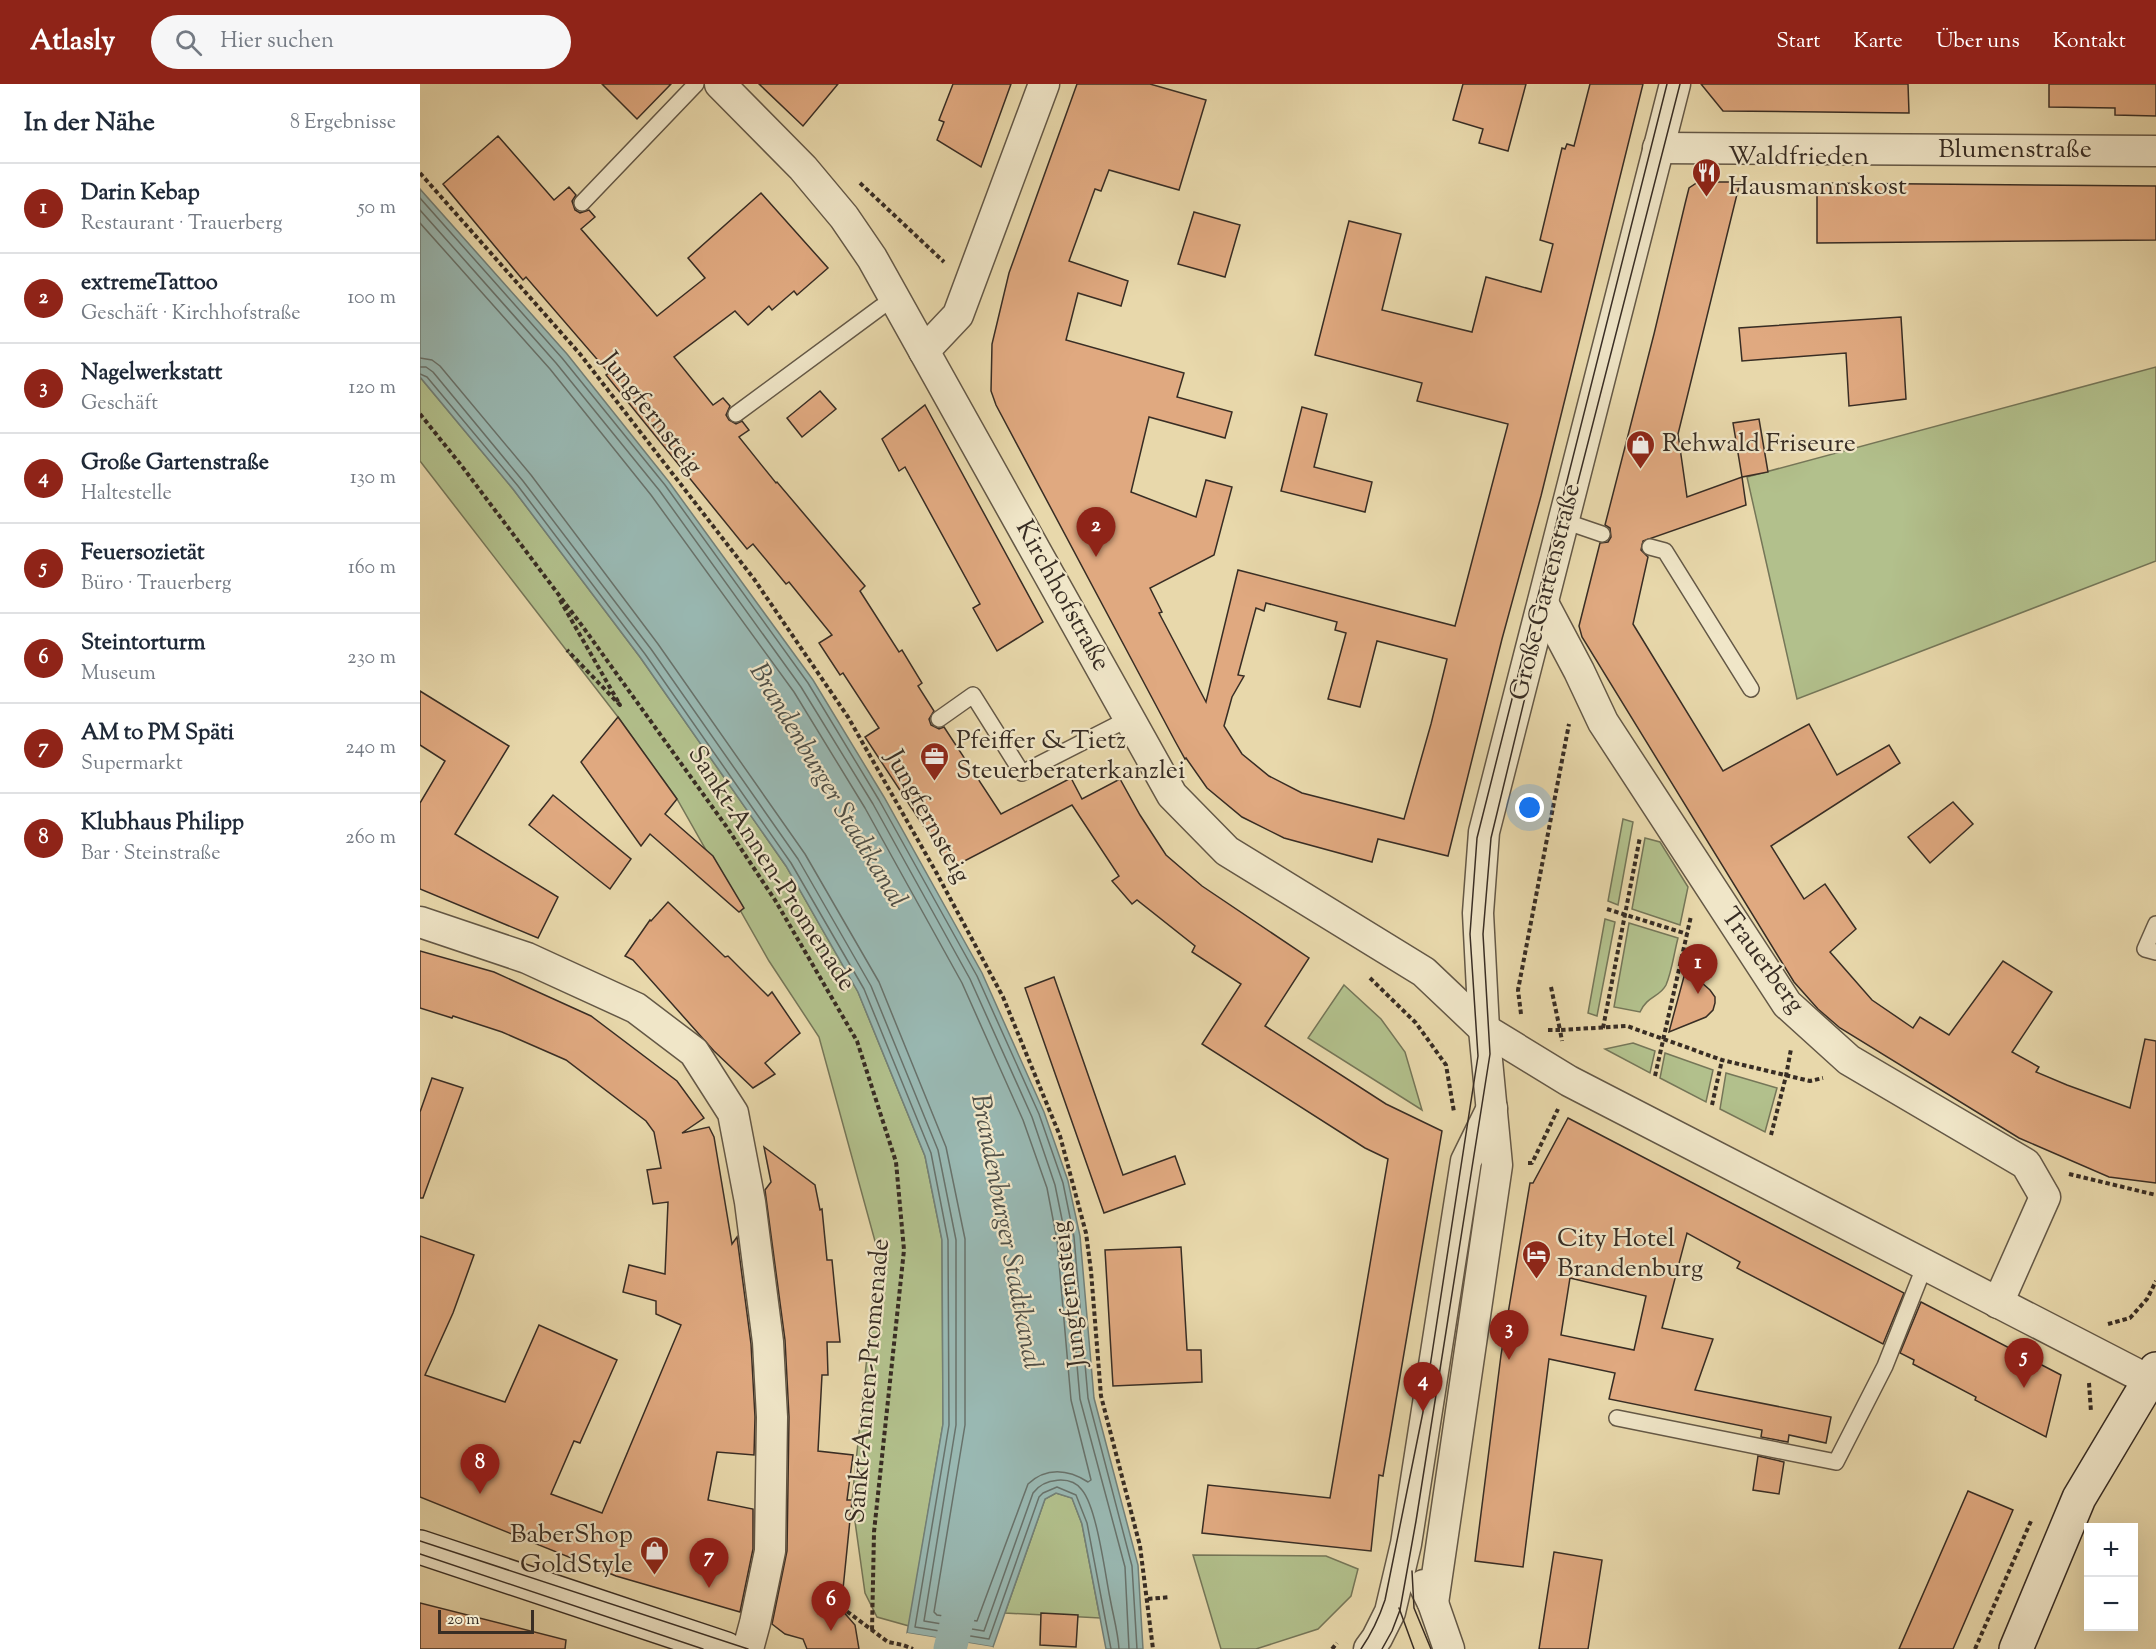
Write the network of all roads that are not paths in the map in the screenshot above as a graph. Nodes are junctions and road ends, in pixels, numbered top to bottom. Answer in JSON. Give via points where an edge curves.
{"nodes":[{"id":1,"x":696,"y":84,"type":"edge"},
{"id":2,"x":720,"y":84,"type":"edge"},
{"id":3,"x":1044,"y":84,"type":"edge"},
{"id":4,"x":1675,"y":84,"type":"edge"},
{"id":5,"x":1658,"y":148,"type":"junction"},
{"id":6,"x":2156,"y":151,"type":"edge"},
{"id":7,"x":582,"y":203,"type":"dead end"},
{"id":8,"x":896,"y":299,"type":"junction"},
{"id":9,"x":924,"y":351,"type":"junction"},
{"id":10,"x":736,"y":414,"type":"dead end"},
{"id":11,"x":1564,"y":521,"type":"junction"},
{"id":12,"x":1602,"y":534,"type":"dead end"},
{"id":13,"x":1650,"y":547,"type":"dead end"},
{"id":14,"x":1543,"y":603,"type":"junction"},
{"id":15,"x":1751,"y":689,"type":"dead end"},
{"id":16,"x":1130,"y":718,"type":"junction"},
{"id":17,"x":939,"y":719,"type":"dead end"},
{"id":18,"x":420,"y":922,"type":"edge"},
{"id":19,"x":2156,"y":924,"type":"edge"},
{"id":20,"x":2156,"y":952,"type":"edge"},
{"id":21,"x":1484,"y":1029,"type":"junction"},
{"id":22,"x":1492,"y":1108,"type":"junction"},
{"id":23,"x":1925,"y":1265,"type":"junction"},
{"id":24,"x":1998,"y":1303,"type":"junction"},
{"id":25,"x":2154,"y":1378,"type":"edge"},
{"id":26,"x":1617,"y":1418,"type":"dead end"},
{"id":27,"x":1406,"y":1544,"type":"junction"},
{"id":28,"x":420,"y":1547,"type":"edge"},
{"id":29,"x":1433,"y":1603,"type":"junction"},
{"id":30,"x":726,"y":1649,"type":"edge"},
{"id":31,"x":748,"y":1649,"type":"edge"},
{"id":32,"x":1369,"y":1649,"type":"edge"},
{"id":33,"x":1449,"y":1649,"type":"edge"},
{"id":34,"x":2016,"y":1649,"type":"edge"}],
"edges":[{"from":1,"to":7,"type":"lane"},
{"from":2,"to":8,"type":"street","name":"Kirchhofstraße","via":[[803,168],[844,217]]},
{"from":3,"to":9,"type":"street","via":[[958,315]]},
{"from":4,"to":5,"type":"street","name":"Große Gartenstraße"},
{"from":5,"to":6,"type":"street","name":"Blumenstraße"},
{"from":5,"to":11,"type":"street","name":"Große Gartenstraße"},
{"from":8,"to":9,"type":"street","name":"Kirchhofstraße"},
{"from":8,"to":10,"type":"lane"},
{"from":9,"to":16,"type":"street","name":"Kirchhofstraße"},
{"from":11,"to":12,"type":"lane"},
{"from":11,"to":14,"type":"street","name":"Große Gartenstraße"},
{"from":13,"to":15,"type":"lane","via":[[1665,551]]},
{"from":14,"to":21,"type":"street","name":"Große Gartenstraße","via":[[1484,832],[1479,913]]},
{"from":14,"to":24,"type":"street","name":"Trauerberg","via":[[1603,722],[1787,1004],[1849,1060],[2026,1164],[2053,1199]]},
{"from":16,"to":17,"type":"lane","via":[[1022,773],[972,695]]},
{"from":16,"to":21,"type":"street","name":"Kirchhofstraße","via":[[1172,795],[1227,851],[1424,972]]},
{"from":18,"to":31,"type":"street","via":[[527,958],[636,1008],[694,1052],[733,1113],[750,1202],[768,1342],[772,1417],[770,1551]]},
{"from":19,"to":20,"type":"lane","via":[[2145,948]]},
{"from":21,"to":22,"type":"street","name":"Große Gartenstraße"},
{"from":21,"to":23,"type":"street","via":[[1569,1081]]},
{"from":22,"to":27,"type":"street","via":[[1466,1161]]},
{"from":22,"to":29,"type":"street","name":"Große Gartenstraße","via":[[1497,1165]]},
{"from":23,"to":24,"type":"street"},
{"from":23,"to":26,"type":"lane","via":[[1885,1366],[1836,1462]]},
{"from":24,"to":25,"type":"street"},
{"from":25,"to":34,"type":"street","via":[[2079,1498]]},
{"from":27,"to":29,"type":"street","name":"Große Gartenstraße"},
{"from":27,"to":32,"type":"street","via":[[1390,1612]]},
{"from":28,"to":30,"type":"street"},
{"from":29,"to":33,"type":"street","name":"Große Gartenstraße"}]}
